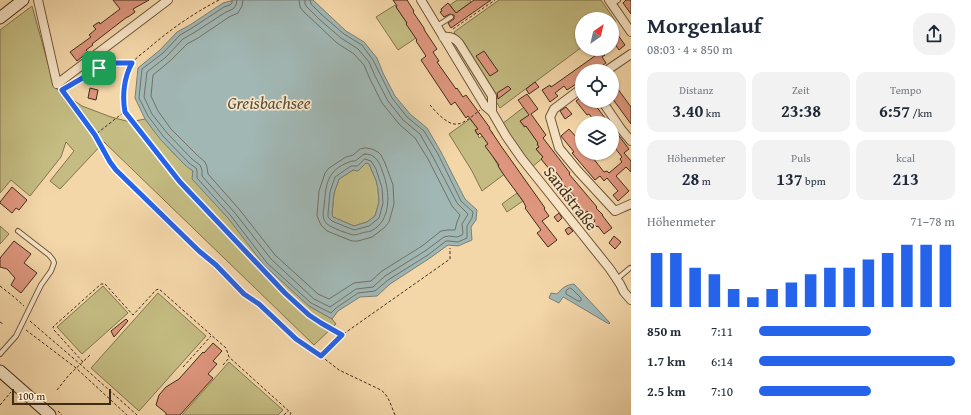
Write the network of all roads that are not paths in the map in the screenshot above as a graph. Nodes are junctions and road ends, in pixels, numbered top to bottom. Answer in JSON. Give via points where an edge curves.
{"nodes":[{"id":1,"x":22,"y":0,"type":"edge"},
{"id":2,"x":38,"y":0,"type":"edge"},
{"id":3,"x":168,"y":0,"type":"edge"},
{"id":4,"x":421,"y":0,"type":"edge"},
{"id":5,"x":613,"y":1,"type":"edge"},
{"id":6,"x":451,"y":17,"type":"dead end"},
{"id":7,"x":0,"y":18,"type":"edge"},
{"id":8,"x":437,"y":26,"type":"junction"},
{"id":9,"x":631,"y":32,"type":"edge"},
{"id":10,"x":631,"y":54,"type":"edge"},
{"id":11,"x":616,"y":64,"type":"edge"},
{"id":12,"x":60,"y":87,"type":"junction"},
{"id":13,"x":575,"y":93,"type":"edge"},
{"id":14,"x":606,"y":108,"type":"edge"},
{"id":15,"x":81,"y":117,"type":"road end"},
{"id":16,"x":631,"y":141,"type":"edge"},
{"id":17,"x":631,"y":204,"type":"edge"},
{"id":18,"x":18,"y":231,"type":"dead end"},
{"id":19,"x":630,"y":268,"type":"dead end"},
{"id":20,"x":617,"y":279,"type":"junction"},
{"id":21,"x":630,"y":297,"type":"edge"},
{"id":22,"x":0,"y":354,"type":"edge"},
{"id":23,"x":0,"y":371,"type":"edge"},
{"id":24,"x":50,"y":415,"type":"edge"}],
"edges":[{"from":1,"to":7,"type":"street"},
{"from":2,"to":12,"type":"street"},
{"from":3,"to":12,"type":"street"},
{"from":4,"to":8,"type":"street"},
{"from":5,"to":9,"type":"street"},
{"from":6,"to":8,"type":"lane"},
{"from":8,"to":20,"type":"street","name":"Sandstraße","via":[[443,37],[457,41],[492,96],[489,109],[522,159]]},
{"from":10,"to":11,"type":"street"},
{"from":12,"to":15,"type":"lane"},
{"from":13,"to":17,"type":"street","via":[[554,109],[550,117],[560,148],[615,211]]},
{"from":14,"to":16,"type":"street"},
{"from":18,"to":22,"type":"lane","via":[[49,254],[54,264],[16,336]]},
{"from":19,"to":20,"type":"lane"},
{"from":20,"to":21,"type":"street","name":"Sandstraße"},
{"from":23,"to":24,"type":"street"}]}
